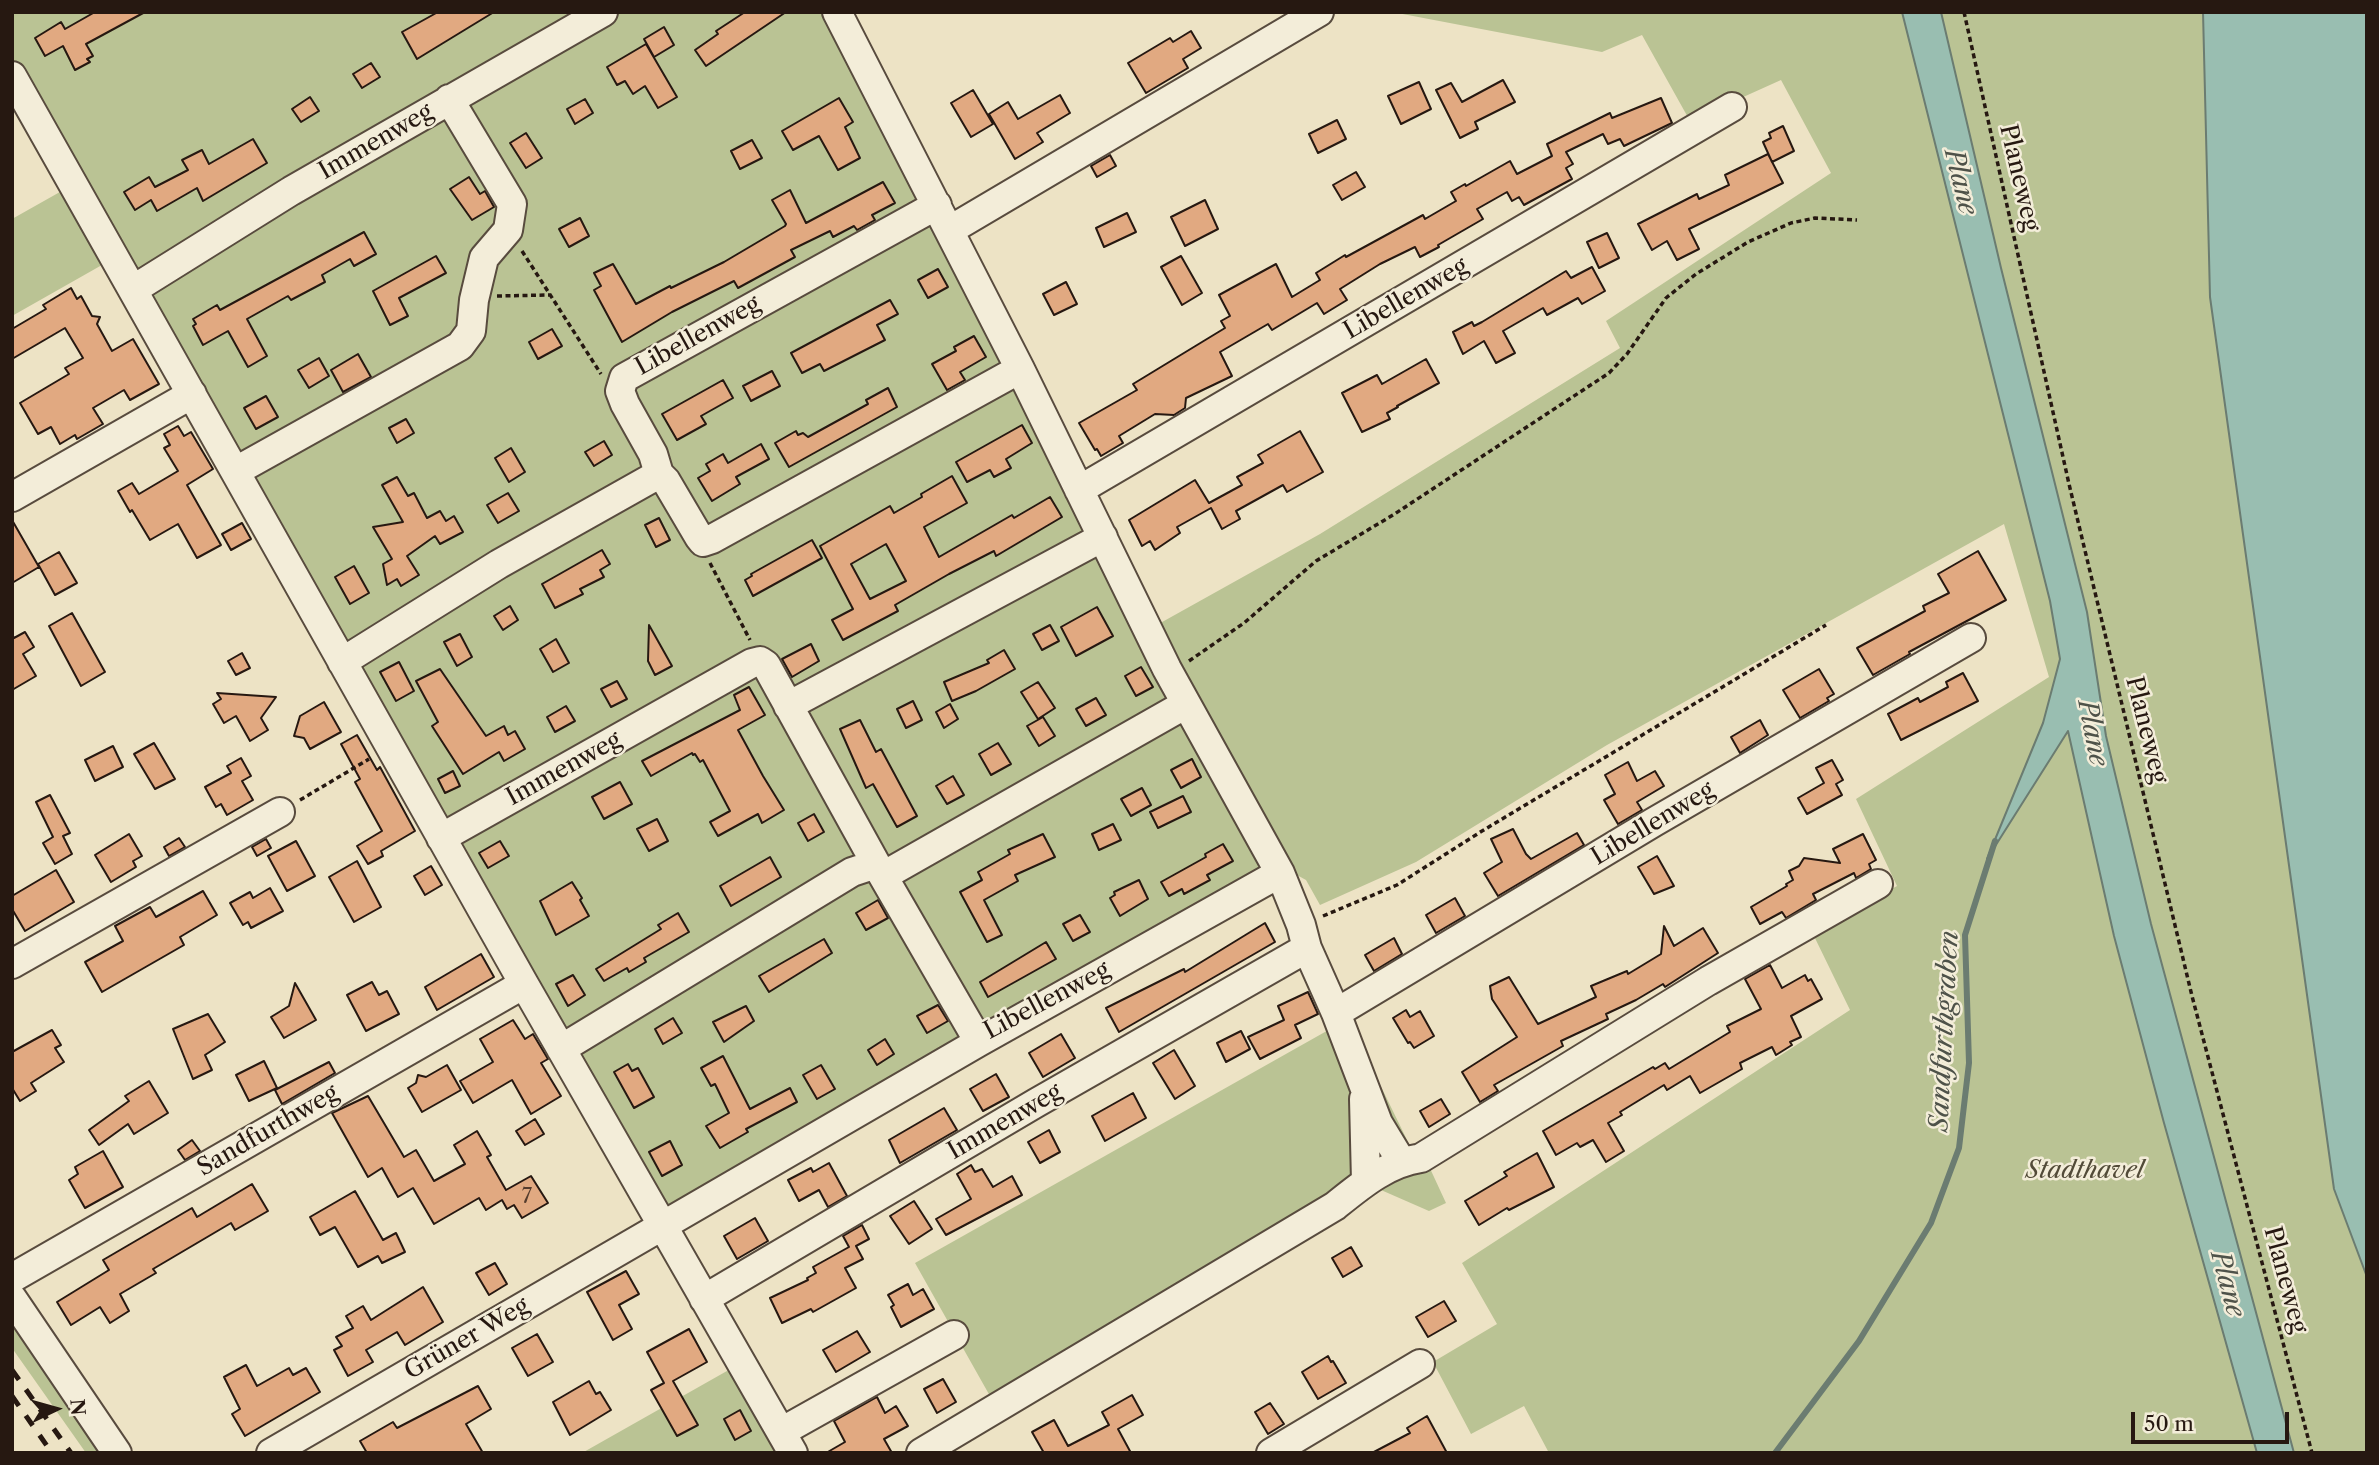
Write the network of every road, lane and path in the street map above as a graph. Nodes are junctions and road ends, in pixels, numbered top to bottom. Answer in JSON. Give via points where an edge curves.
{"nodes":[{"id":1,"x":603,"y":12,"type":"edge"},
{"id":2,"x":837,"y":12,"type":"edge"},
{"id":3,"x":1319,"y":12,"type":"edge"},
{"id":4,"x":1964,"y":12,"type":"edge"},
{"id":5,"x":12,"y":76,"type":"edge"},
{"id":6,"x":449,"y":99,"type":"junction"},
{"id":7,"x":1732,"y":107,"type":"dead end"},
{"id":8,"x":937,"y":205,"type":"junction"},
{"id":9,"x":1857,"y":220,"type":"dead end"},
{"id":10,"x":508,"y":230,"type":"junction"},
{"id":11,"x":950,"y":230,"type":"junction"},
{"id":12,"x":134,"y":289,"type":"junction"},
{"id":13,"x":551,"y":295,"type":"junction"},
{"id":14,"x":475,"y":297,"type":"junction"},
{"id":15,"x":1020,"y":369,"type":"junction"},
{"id":16,"x":620,"y":391,"type":"junction"},
{"id":17,"x":192,"y":394,"type":"junction"},
{"id":18,"x":236,"y":471,"type":"junction"},
{"id":19,"x":659,"y":474,"type":"junction"},
{"id":20,"x":1079,"y":490,"type":"junction"},
{"id":21,"x":12,"y":497,"type":"edge"},
{"id":22,"x":1103,"y":537,"type":"junction"},
{"id":23,"x":703,"y":541,"type":"junction"},
{"id":24,"x":1826,"y":625,"type":"dead end"},
{"id":25,"x":1971,"y":638,"type":"dead end"},
{"id":26,"x":342,"y":662,"type":"junction"},
{"id":27,"x":760,"y":662,"type":"junction"},
{"id":28,"x":1167,"y":669,"type":"junction"},
{"id":29,"x":1186,"y":704,"type":"junction"},
{"id":30,"x":788,"y":706,"type":"junction"},
{"id":31,"x":391,"y":746,"type":"junction"},
{"id":32,"x":281,"y":812,"type":"joint"},
{"id":33,"x":441,"y":838,"type":"junction"},
{"id":34,"x":880,"y":870,"type":"junction"},
{"id":35,"x":1280,"y":873,"type":"junction"},
{"id":36,"x":1878,"y":884,"type":"dead end"},
{"id":37,"x":1304,"y":937,"type":"junction"},
{"id":38,"x":12,"y":964,"type":"edge"},
{"id":39,"x":524,"y":984,"type":"junction"},
{"id":40,"x":1336,"y":1013,"type":"junction"},
{"id":41,"x":979,"y":1042,"type":"junction"},
{"id":42,"x":561,"y":1049,"type":"junction"},
{"id":43,"x":1363,"y":1083,"type":"junction"},
{"id":44,"x":1401,"y":1161,"type":"junction"},
{"id":45,"x":1366,"y":1182,"type":"junction"},
{"id":46,"x":662,"y":1225,"type":"junction"},
{"id":47,"x":12,"y":1278,"type":"edge"},
{"id":48,"x":12,"y":1298,"type":"edge"},
{"id":49,"x":704,"y":1299,"type":"junction"},
{"id":50,"x":954,"y":1335,"type":"dead end"},
{"id":51,"x":1420,"y":1364,"type":"dead end"},
{"id":52,"x":787,"y":1442,"type":"edge"},
{"id":53,"x":117,"y":1453,"type":"edge"},
{"id":54,"x":271,"y":1453,"type":"edge"},
{"id":55,"x":922,"y":1453,"type":"edge"},
{"id":56,"x":1271,"y":1453,"type":"edge"},
{"id":57,"x":2312,"y":1453,"type":"edge"}],
"edges":[{"from":1,"to":6,"type":"street"},
{"from":2,"to":8,"type":"street"},
{"from":3,"to":11,"type":"street"},
{"from":4,"to":57,"type":"path","name":"Planeweg","via":[[2069,484],[2179,942]]},
{"from":5,"to":12,"type":"street"},
{"from":6,"to":10,"type":"street","name":"Immenweg","via":[[512,204]]},
{"from":6,"to":12,"type":"street","name":"Immenweg"},
{"from":7,"to":20,"type":"street","name":"Libellenweg"},
{"from":8,"to":11,"type":"street"},
{"from":8,"to":16,"type":"street","name":"Libellenweg","via":[[624,378]]},
{"from":9,"to":28,"type":"path","via":[[1791,223],[1748,242],[1696,274],[1666,298],[1609,373],[1316,561],[1244,622],[1187,662]]},
{"from":10,"to":13,"type":"path"},
{"from":10,"to":14,"type":"street","via":[[484,258]]},
{"from":11,"to":15,"type":"street"},
{"from":12,"to":17,"type":"street"},
{"from":13,"to":14,"type":"path"},
{"from":13,"to":16,"type":"path","via":[[607,385]]},
{"from":14,"to":18,"type":"street","via":[[471,331],[460,346]]},
{"from":15,"to":20,"type":"street"},
{"from":15,"to":23,"type":"street"},
{"from":16,"to":19,"type":"street","name":"Libellenweg"},
{"from":17,"to":18,"type":"street"},
{"from":17,"to":21,"type":"street"},
{"from":18,"to":26,"type":"street"},
{"from":19,"to":23,"type":"street","name":"Libellenweg"},
{"from":19,"to":26,"type":"street","via":[[499,564]]},
{"from":20,"to":22,"type":"street"},
{"from":22,"to":28,"type":"street"},
{"from":22,"to":30,"type":"street"},
{"from":23,"to":27,"type":"path","via":[[705,554]]},
{"from":24,"to":37,"type":"path","via":[[1397,886]]},
{"from":25,"to":40,"type":"street","name":"Libellenweg"},
{"from":26,"to":31,"type":"street"},
{"from":27,"to":30,"type":"street","name":"Libellenweg"},
{"from":27,"to":33,"type":"street","name":"Immenweg"},
{"from":28,"to":29,"type":"street"},
{"from":29,"to":34,"type":"street"},
{"from":29,"to":35,"type":"street"},
{"from":30,"to":34,"type":"street","name":"Libellenweg"},
{"from":31,"to":32,"type":"path"},
{"from":31,"to":33,"type":"street"},
{"from":32,"to":38,"type":"street"},
{"from":33,"to":39,"type":"street"},
{"from":34,"to":41,"type":"street","name":"Libellenweg"},
{"from":34,"to":42,"type":"street","via":[[852,872]]},
{"from":35,"to":37,"type":"street"},
{"from":35,"to":41,"type":"street","name":"Libellenweg"},
{"from":36,"to":44,"type":"street","via":[[1708,981],[1421,1158]]},
{"from":37,"to":40,"type":"street"},
{"from":37,"to":49,"type":"street","name":"Immenweg","via":[[1036,1103]]},
{"from":39,"to":42,"type":"street"},
{"from":39,"to":47,"type":"street","name":"Sandfurthweg"},
{"from":40,"to":43,"type":"street"},
{"from":41,"to":46,"type":"street"},
{"from":42,"to":46,"type":"street"},
{"from":43,"to":44,"type":"street","via":[[1378,1123]]},
{"from":43,"to":45,"type":"street"},
{"from":44,"to":45,"type":"street"},
{"from":45,"to":55,"type":"street","via":[[1335,1206]]},
{"from":46,"to":49,"type":"street"},
{"from":46,"to":54,"type":"street","name":"Grüner Weg"},
{"from":48,"to":53,"type":"street"},
{"from":49,"to":52,"type":"street"},
{"from":50,"to":52,"type":"street"},
{"from":51,"to":56,"type":"street"}]}
